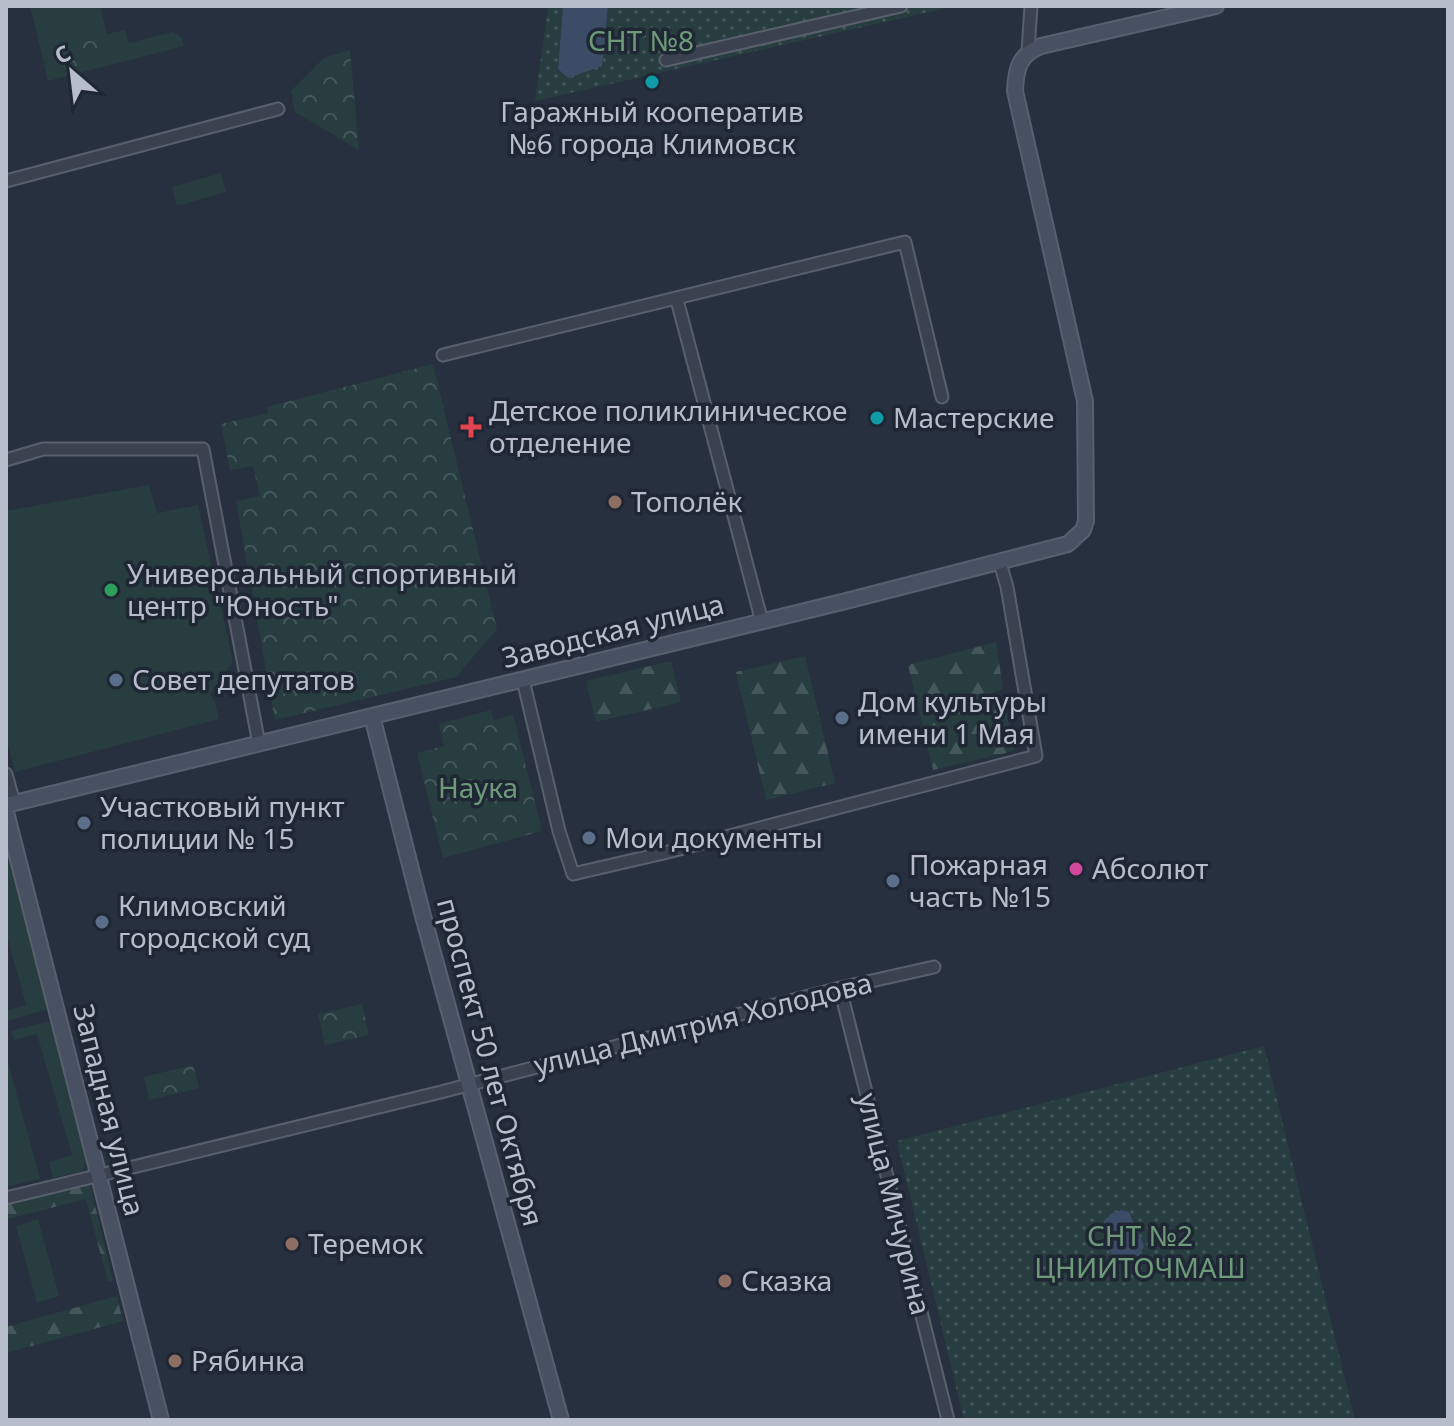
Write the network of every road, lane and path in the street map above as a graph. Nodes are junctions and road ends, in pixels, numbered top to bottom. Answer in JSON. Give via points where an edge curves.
{"nodes":[{"id":1,"x":901,"y":6,"type":"edge"},
{"id":2,"x":1031,"y":6,"type":"edge"},
{"id":3,"x":1216,"y":6,"type":"edge"},
{"id":4,"x":1028,"y":51,"type":"junction"},
{"id":5,"x":666,"y":60,"type":"dead end"},
{"id":6,"x":278,"y":109,"type":"dead end"},
{"id":7,"x":6,"y":181,"type":"edge"},
{"id":8,"x":677,"y":300,"type":"junction"},
{"id":9,"x":443,"y":355,"type":"dead end"},
{"id":10,"x":942,"y":397,"type":"dead end"},
{"id":11,"x":6,"y":460,"type":"edge"},
{"id":12,"x":1000,"y":563,"type":"junction"},
{"id":13,"x":762,"y":622,"type":"junction"},
{"id":14,"x":523,"y":680,"type":"junction"},
{"id":15,"x":372,"y":716,"type":"junction"},
{"id":16,"x":259,"y":744,"type":"junction"},
{"id":17,"x":6,"y":774,"type":"edge"},
{"id":18,"x":9,"y":807,"type":"edge"},
{"id":19,"x":934,"y":967,"type":"dead end"},
{"id":20,"x":840,"y":988,"type":"junction"},
{"id":21,"x":469,"y":1084,"type":"junction"},
{"id":22,"x":99,"y":1176,"type":"junction"},
{"id":23,"x":6,"y":1198,"type":"edge"},
{"id":24,"x":161,"y":1420,"type":"edge"},
{"id":25,"x":561,"y":1420,"type":"edge"},
{"id":26,"x":948,"y":1420,"type":"edge"}],
"edges":[{"from":1,"to":5,"type":"street"},
{"from":2,"to":4,"type":"street"},
{"from":3,"to":4,"type":"street"},
{"from":4,"to":12,"type":"street","name":"Заводская улица","via":[[1017,68],[1015,91],[1085,401],[1086,521],[1068,544]]},
{"from":6,"to":7,"type":"street"},
{"from":8,"to":9,"type":"street"},
{"from":8,"to":10,"type":"street","via":[[905,242]]},
{"from":8,"to":13,"type":"street"},
{"from":11,"to":16,"type":"street","via":[[43,449],[203,449]]},
{"from":12,"to":13,"type":"street","name":"Заводская улица"},
{"from":12,"to":14,"type":"street","via":[[1036,756],[668,852],[573,874]]},
{"from":13,"to":14,"type":"street","name":"Заводская улица"},
{"from":14,"to":15,"type":"street","name":"Заводская улица"},
{"from":15,"to":16,"type":"street","name":"Заводская улица"},
{"from":15,"to":21,"type":"street","name":"проспект 50 лет Октября"},
{"from":16,"to":18,"type":"street","name":"Заводская улица"},
{"from":17,"to":18,"type":"street"},
{"from":18,"to":22,"type":"street","name":"Западная улица"},
{"from":19,"to":20,"type":"street","name":"улица Дмитрия Холодова"},
{"from":20,"to":21,"type":"street","name":"улица Дмитрия Холодова"},
{"from":20,"to":26,"type":"street","name":"улица Мичурина"},
{"from":21,"to":22,"type":"street","name":"улица Дмитрия Холодова"},
{"from":21,"to":25,"type":"street","name":"проспект 50 лет Октября"},
{"from":22,"to":23,"type":"street","name":"улица Дмитрия Холодова"},
{"from":22,"to":24,"type":"street","name":"Западная улица"}]}
